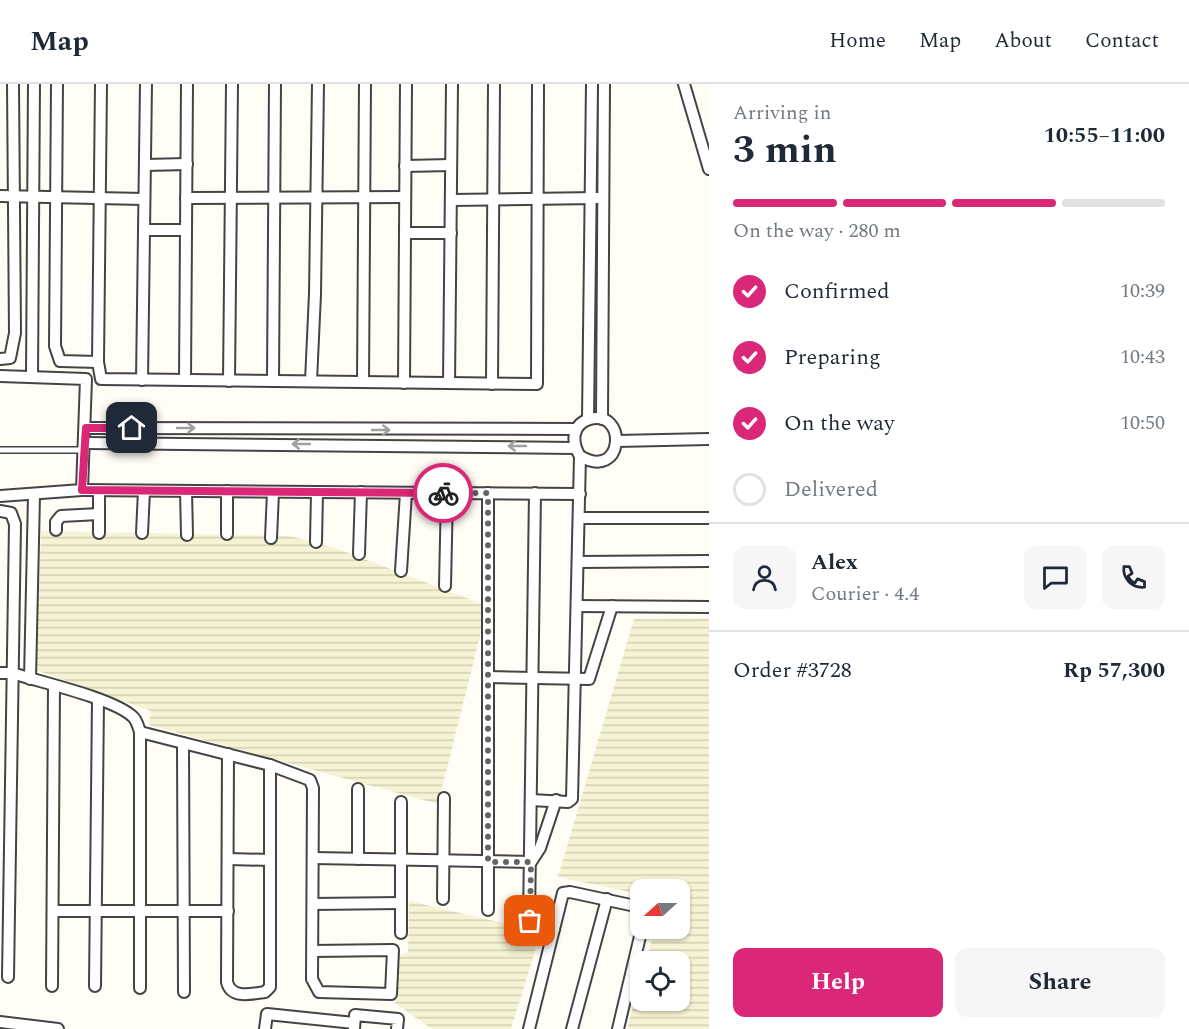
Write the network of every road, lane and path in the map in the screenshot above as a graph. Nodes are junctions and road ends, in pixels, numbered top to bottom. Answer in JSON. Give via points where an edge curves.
{"nodes":[{"id":1,"x":13,"y":84,"type":"edge"},
{"id":2,"x":34,"y":84,"type":"edge"},
{"id":3,"x":57,"y":84,"type":"edge"},
{"id":4,"x":101,"y":84,"type":"edge"},
{"id":5,"x":146,"y":84,"type":"edge"},
{"id":6,"x":187,"y":84,"type":"edge"},
{"id":7,"x":232,"y":84,"type":"edge"},
{"id":8,"x":274,"y":84,"type":"edge"},
{"id":9,"x":318,"y":84,"type":"edge"},
{"id":10,"x":365,"y":84,"type":"edge"},
{"id":11,"x":406,"y":84,"type":"edge"},
{"id":12,"x":452,"y":84,"type":"edge"},
{"id":13,"x":494,"y":84,"type":"edge"},
{"id":14,"x":538,"y":84,"type":"edge"},
{"id":15,"x":592,"y":84,"type":"edge"},
{"id":16,"x":604,"y":84,"type":"edge"},
{"id":17,"x":684,"y":84,"type":"edge"},
{"id":18,"x":187,"y":164,"type":"junction"},
{"id":19,"x":145,"y":165,"type":"junction"},
{"id":20,"x":451,"y":165,"type":"junction"},
{"id":21,"x":405,"y":166,"type":"junction"},
{"id":22,"x":709,"y":169,"type":"edge"},
{"id":23,"x":32,"y":195,"type":"junction"},
{"id":24,"x":0,"y":196,"type":"edge"},
{"id":25,"x":15,"y":196,"type":"junction"},
{"id":26,"x":56,"y":197,"type":"junction"},
{"id":27,"x":405,"y":197,"type":"junction"},
{"id":28,"x":603,"y":197,"type":"junction"},
{"id":29,"x":100,"y":198,"type":"junction"},
{"id":30,"x":186,"y":198,"type":"junction"},
{"id":31,"x":231,"y":198,"type":"junction"},
{"id":32,"x":364,"y":198,"type":"junction"},
{"id":33,"x":591,"y":198,"type":"junction"},
{"id":34,"x":144,"y":199,"type":"junction"},
{"id":35,"x":274,"y":199,"type":"junction"},
{"id":36,"x":316,"y":199,"type":"junction"},
{"id":37,"x":538,"y":199,"type":"junction"},
{"id":38,"x":451,"y":200,"type":"junction"},
{"id":39,"x":493,"y":200,"type":"junction"},
{"id":40,"x":144,"y":230,"type":"junction"},
{"id":41,"x":186,"y":230,"type":"junction"},
{"id":42,"x":405,"y":233,"type":"junction"},
{"id":43,"x":451,"y":233,"type":"junction"},
{"id":44,"x":0,"y":359,"type":"edge"},
{"id":45,"x":98,"y":362,"type":"junction"},
{"id":46,"x":0,"y":376,"type":"edge"},
{"id":47,"x":32,"y":376,"type":"junction"},
{"id":48,"x":142,"y":380,"type":"junction"},
{"id":49,"x":185,"y":380,"type":"junction"},
{"id":50,"x":229,"y":381,"type":"junction"},
{"id":51,"x":273,"y":381,"type":"junction"},
{"id":52,"x":311,"y":381,"type":"junction"},
{"id":53,"x":363,"y":382,"type":"junction"},
{"id":54,"x":404,"y":383,"type":"junction"},
{"id":55,"x":449,"y":383,"type":"junction"},
{"id":56,"x":492,"y":384,"type":"junction"},
{"id":57,"x":588,"y":419,"type":"junction"},
{"id":58,"x":602,"y":419,"type":"junction"},
{"id":59,"x":86,"y":428,"type":"junction"},
{"id":60,"x":576,"y":429,"type":"junction"},
{"id":61,"x":709,"y":439,"type":"edge"},
{"id":62,"x":617,"y":441,"type":"junction"},
{"id":63,"x":86,"y":446,"type":"junction"},
{"id":64,"x":0,"y":450,"type":"edge"},
{"id":65,"x":578,"y":452,"type":"junction"},
{"id":66,"x":82,"y":490,"type":"junction"},
{"id":67,"x":99,"y":490,"type":"junction"},
{"id":68,"x":144,"y":491,"type":"junction"},
{"id":69,"x":186,"y":491,"type":"junction"},
{"id":70,"x":227,"y":492,"type":"junction"},
{"id":71,"x":273,"y":492,"type":"junction"},
{"id":72,"x":317,"y":492,"type":"junction"},
{"id":73,"x":361,"y":492,"type":"junction"},
{"id":74,"x":406,"y":493,"type":"junction"},
{"id":75,"x":447,"y":493,"type":"junction"},
{"id":76,"x":488,"y":493,"type":"junction"},
{"id":77,"x":535,"y":494,"type":"junction"},
{"id":78,"x":580,"y":494,"type":"junction"},
{"id":79,"x":34,"y":495,"type":"junction"},
{"id":80,"x":0,"y":496,"type":"edge"},
{"id":81,"x":0,"y":511,"type":"edge"},
{"id":82,"x":99,"y":514,"type":"junction"},
{"id":83,"x":579,"y":518,"type":"junction"},
{"id":84,"x":709,"y":518,"type":"edge"},
{"id":85,"x":56,"y":530,"type":"dead end"},
{"id":86,"x":99,"y":533,"type":"dead end"},
{"id":87,"x":142,"y":533,"type":"dead end"},
{"id":88,"x":228,"y":534,"type":"dead end"},
{"id":89,"x":186,"y":535,"type":"dead end"},
{"id":90,"x":271,"y":538,"type":"dead end"},
{"id":91,"x":316,"y":542,"type":"dead end"},
{"id":92,"x":359,"y":554,"type":"dead end"},
{"id":93,"x":709,"y":561,"type":"edge"},
{"id":94,"x":578,"y":562,"type":"junction"},
{"id":95,"x":401,"y":571,"type":"dead end"},
{"id":96,"x":445,"y":586,"type":"dead end"},
{"id":97,"x":577,"y":606,"type":"junction"},
{"id":98,"x":612,"y":606,"type":"junction"},
{"id":99,"x":709,"y":607,"type":"edge"},
{"id":100,"x":0,"y":673,"type":"edge"},
{"id":101,"x":12,"y":673,"type":"junction"},
{"id":102,"x":489,"y":677,"type":"junction"},
{"id":103,"x":532,"y":678,"type":"junction"},
{"id":104,"x":30,"y":679,"type":"junction"},
{"id":105,"x":575,"y":679,"type":"junction"},
{"id":106,"x":54,"y":686,"type":"junction"},
{"id":107,"x":98,"y":700,"type":"junction"},
{"id":108,"x":141,"y":732,"type":"junction"},
{"id":109,"x":183,"y":743,"type":"junction"},
{"id":110,"x":228,"y":754,"type":"junction"},
{"id":111,"x":270,"y":765,"type":"junction"},
{"id":112,"x":358,"y":789,"type":"dead end"},
{"id":113,"x":444,"y":798,"type":"dead end"},
{"id":114,"x":531,"y":800,"type":"junction"},
{"id":115,"x":556,"y":800,"type":"junction"},
{"id":116,"x":401,"y":802,"type":"dead end"},
{"id":117,"x":5,"y":858,"type":"edge"},
{"id":118,"x":314,"y":858,"type":"junction"},
{"id":119,"x":228,"y":859,"type":"junction"},
{"id":120,"x":358,"y":859,"type":"junction"},
{"id":121,"x":270,"y":860,"type":"junction"},
{"id":122,"x":401,"y":860,"type":"junction"},
{"id":123,"x":443,"y":861,"type":"junction"},
{"id":124,"x":488,"y":862,"type":"junction"},
{"id":125,"x":531,"y":862,"type":"junction"},
{"id":126,"x":443,"y":899,"type":"dead end"},
{"id":127,"x":607,"y":899,"type":"junction"},
{"id":128,"x":401,"y":903,"type":"junction"},
{"id":129,"x":313,"y":904,"type":"junction"},
{"id":130,"x":630,"y":905,"type":"edge"},
{"id":131,"x":140,"y":910,"type":"junction"},
{"id":132,"x":184,"y":910,"type":"junction"},
{"id":133,"x":488,"y":910,"type":"dead end"},
{"id":134,"x":53,"y":911,"type":"junction"},
{"id":135,"x":96,"y":911,"type":"junction"},
{"id":136,"x":228,"y":911,"type":"junction"},
{"id":137,"x":554,"y":929,"type":"junction"},
{"id":138,"x":401,"y":933,"type":"dead end"},
{"id":139,"x":639,"y":939,"type":"edge"},
{"id":140,"x":313,"y":951,"type":"junction"},
{"id":141,"x":4,"y":959,"type":"edge"},
{"id":142,"x":8,"y":977,"type":"dead end"},
{"id":143,"x":52,"y":986,"type":"dead end"},
{"id":144,"x":95,"y":986,"type":"dead end"},
{"id":145,"x":140,"y":988,"type":"dead end"},
{"id":146,"x":184,"y":992,"type":"dead end"},
{"id":147,"x":0,"y":1022,"type":"edge"},
{"id":148,"x":308,"y":1024,"type":"edge"},
{"id":149,"x":354,"y":1026,"type":"edge"},
{"id":150,"x":58,"y":1029,"type":"edge"},
{"id":151,"x":265,"y":1029,"type":"edge"},
{"id":152,"x":398,"y":1029,"type":"edge"},
{"id":153,"x":529,"y":1029,"type":"edge"},
{"id":154,"x":572,"y":1029,"type":"edge"},
{"id":155,"x":618,"y":1029,"type":"edge"}],
"edges":[{"from":1,"to":25,"type":"street"},
{"from":2,"to":23,"type":"street"},
{"from":3,"to":26,"type":"street"},
{"from":4,"to":29,"type":"street"},
{"from":5,"to":19,"type":"street"},
{"from":6,"to":18,"type":"street"},
{"from":7,"to":31,"type":"street"},
{"from":8,"to":35,"type":"street"},
{"from":9,"to":36,"type":"street"},
{"from":10,"to":32,"type":"street"},
{"from":11,"to":21,"type":"street"},
{"from":12,"to":20,"type":"street"},
{"from":13,"to":39,"type":"street"},
{"from":14,"to":37,"type":"street"},
{"from":15,"to":33,"type":"street"},
{"from":16,"to":28,"type":"street"},
{"from":17,"to":22,"type":"street"},
{"from":18,"to":19,"type":"street"},
{"from":18,"to":30,"type":"street"},
{"from":19,"to":34,"type":"street"},
{"from":20,"to":21,"type":"street"},
{"from":20,"to":38,"type":"street"},
{"from":21,"to":27,"type":"street"},
{"from":23,"to":25,"type":"street"},
{"from":23,"to":26,"type":"street"},
{"from":23,"to":47,"type":"street"},
{"from":24,"to":25,"type":"street"},
{"from":25,"to":44,"type":"street","via":[[14,346],[10,358]]},
{"from":26,"to":29,"type":"street"},
{"from":26,"to":45,"type":"street","via":[[56,354],[64,362]]},
{"from":27,"to":32,"type":"street"},
{"from":27,"to":42,"type":"street"},
{"from":28,"to":33,"type":"street"},
{"from":28,"to":58,"type":"street"},
{"from":29,"to":34,"type":"street"},
{"from":29,"to":45,"type":"street"},
{"from":30,"to":31,"type":"street"},
{"from":30,"to":41,"type":"street"},
{"from":31,"to":35,"type":"street"},
{"from":31,"to":50,"type":"street"},
{"from":32,"to":36,"type":"street"},
{"from":32,"to":53,"type":"street"},
{"from":33,"to":37,"type":"street"},
{"from":33,"to":57,"type":"street"},
{"from":34,"to":40,"type":"street"},
{"from":35,"to":36,"type":"street"},
{"from":35,"to":51,"type":"street"},
{"from":36,"to":52,"type":"street"},
{"from":37,"to":39,"type":"street"},
{"from":37,"to":56,"type":"street","via":[[537,384]]},
{"from":38,"to":39,"type":"street"},
{"from":38,"to":43,"type":"street"},
{"from":39,"to":56,"type":"street"},
{"from":40,"to":41,"type":"street"},
{"from":40,"to":48,"type":"street"},
{"from":41,"to":49,"type":"street"},
{"from":42,"to":43,"type":"street"},
{"from":42,"to":54,"type":"street"},
{"from":43,"to":55,"type":"street"},
{"from":45,"to":48,"type":"street","via":[[101,379]]},
{"from":46,"to":47,"type":"street"},
{"from":47,"to":59,"type":"street","via":[[86,379]]},
{"from":48,"to":49,"type":"street"},
{"from":49,"to":50,"type":"street"},
{"from":50,"to":51,"type":"street"},
{"from":51,"to":52,"type":"street"},
{"from":52,"to":53,"type":"street"},
{"from":53,"to":54,"type":"street"},
{"from":54,"to":55,"type":"street"},
{"from":55,"to":56,"type":"street"},
{"from":57,"to":58,"type":"street"},
{"from":57,"to":60,"type":"street"},
{"from":58,"to":62,"type":"street","via":[[616,432]]},
{"from":59,"to":60,"type":"street","one_way":true},
{"from":59,"to":63,"type":"street"},
{"from":60,"to":65,"type":"street","via":[[573,438]]},
{"from":61,"to":62,"type":"street"},
{"from":62,"to":65,"type":"street","via":[[615,451],[599,462],[589,461]]},
{"from":63,"to":64,"type":"lane"},
{"from":65,"to":63,"type":"street","one_way":true},
{"from":63,"to":66,"type":"street"},
{"from":65,"to":78,"type":"street"},
{"from":66,"to":67,"type":"street"},
{"from":66,"to":79,"type":"street"},
{"from":67,"to":68,"type":"street"},
{"from":67,"to":82,"type":"street"},
{"from":68,"to":69,"type":"street"},
{"from":68,"to":87,"type":"street"},
{"from":69,"to":70,"type":"street"},
{"from":69,"to":89,"type":"street"},
{"from":70,"to":71,"type":"street"},
{"from":70,"to":88,"type":"street"},
{"from":71,"to":72,"type":"street"},
{"from":71,"to":90,"type":"street"},
{"from":72,"to":73,"type":"street"},
{"from":72,"to":91,"type":"street"},
{"from":73,"to":74,"type":"street"},
{"from":73,"to":92,"type":"street"},
{"from":74,"to":75,"type":"street"},
{"from":74,"to":95,"type":"street"},
{"from":75,"to":76,"type":"street"},
{"from":75,"to":96,"type":"street"},
{"from":76,"to":77,"type":"street"},
{"from":76,"to":102,"type":"street"},
{"from":77,"to":78,"type":"street"},
{"from":77,"to":103,"type":"street"},
{"from":78,"to":83,"type":"street"},
{"from":79,"to":80,"type":"street"},
{"from":79,"to":104,"type":"street"},
{"from":81,"to":101,"type":"street","via":[[11,513],[15,524]]},
{"from":82,"to":85,"type":"street","via":[[61,516]]},
{"from":82,"to":86,"type":"street"},
{"from":83,"to":84,"type":"street"},
{"from":83,"to":94,"type":"street"},
{"from":93,"to":94,"type":"street"},
{"from":94,"to":97,"type":"street"},
{"from":97,"to":98,"type":"street"},
{"from":97,"to":105,"type":"street"},
{"from":98,"to":99,"type":"street"},
{"from":98,"to":105,"type":"street","via":[[592,675],[586,680]]},
{"from":100,"to":101,"type":"street"},
{"from":101,"to":104,"type":"street"},
{"from":101,"to":117,"type":"street"},
{"from":102,"to":103,"type":"street"},
{"from":102,"to":124,"type":"street"},
{"from":103,"to":105,"type":"street"},
{"from":103,"to":114,"type":"street"},
{"from":104,"to":106,"type":"street"},
{"from":105,"to":115,"type":"street","via":[[572,800]]},
{"from":106,"to":107,"type":"street"},
{"from":106,"to":134,"type":"street"},
{"from":107,"to":108,"type":"street","via":[[131,715]]},
{"from":107,"to":135,"type":"street"},
{"from":108,"to":109,"type":"street"},
{"from":108,"to":131,"type":"street"},
{"from":109,"to":110,"type":"street"},
{"from":109,"to":132,"type":"street"},
{"from":110,"to":111,"type":"street"},
{"from":110,"to":119,"type":"street"},
{"from":111,"to":118,"type":"street","via":[[305,777],[313,785]]},
{"from":111,"to":121,"type":"street"},
{"from":112,"to":120,"type":"street"},
{"from":113,"to":123,"type":"street"},
{"from":114,"to":115,"type":"street"},
{"from":114,"to":125,"type":"street"},
{"from":115,"to":125,"type":"street","via":[[540,848]]},
{"from":116,"to":122,"type":"street"},
{"from":117,"to":141,"type":"street"},
{"from":118,"to":120,"type":"street"},
{"from":118,"to":129,"type":"street"},
{"from":119,"to":121,"type":"street"},
{"from":119,"to":136,"type":"street"},
{"from":120,"to":122,"type":"street"},
{"from":121,"to":136,"type":"street","via":[[271,980],[265,993],[236,993],[228,988]]},
{"from":122,"to":123,"type":"street"},
{"from":122,"to":128,"type":"street"},
{"from":123,"to":124,"type":"street"},
{"from":123,"to":126,"type":"street"},
{"from":124,"to":125,"type":"street"},
{"from":124,"to":133,"type":"street"},
{"from":125,"to":137,"type":"street","via":[[529,920]]},
{"from":127,"to":130,"type":"street"},
{"from":127,"to":137,"type":"street","via":[[565,892]]},
{"from":127,"to":154,"type":"street"},
{"from":128,"to":129,"type":"street"},
{"from":128,"to":138,"type":"street"},
{"from":129,"to":140,"type":"street"},
{"from":131,"to":132,"type":"street"},
{"from":131,"to":135,"type":"street"},
{"from":131,"to":145,"type":"street"},
{"from":132,"to":136,"type":"street"},
{"from":132,"to":146,"type":"street"},
{"from":134,"to":135,"type":"street"},
{"from":134,"to":143,"type":"street"},
{"from":135,"to":144,"type":"street"},
{"from":137,"to":153,"type":"street"},
{"from":139,"to":155,"type":"street"},
{"from":140,"to":140,"type":"street","via":[[313,983],[319,992],[391,994],[393,950]]},
{"from":141,"to":142,"type":"street"},
{"from":147,"to":150,"type":"street"},
{"from":148,"to":149,"type":"street"},
{"from":148,"to":151,"type":"street","via":[[267,1014]]},
{"from":149,"to":152,"type":"street","via":[[355,1015],[398,1019]]}]}
